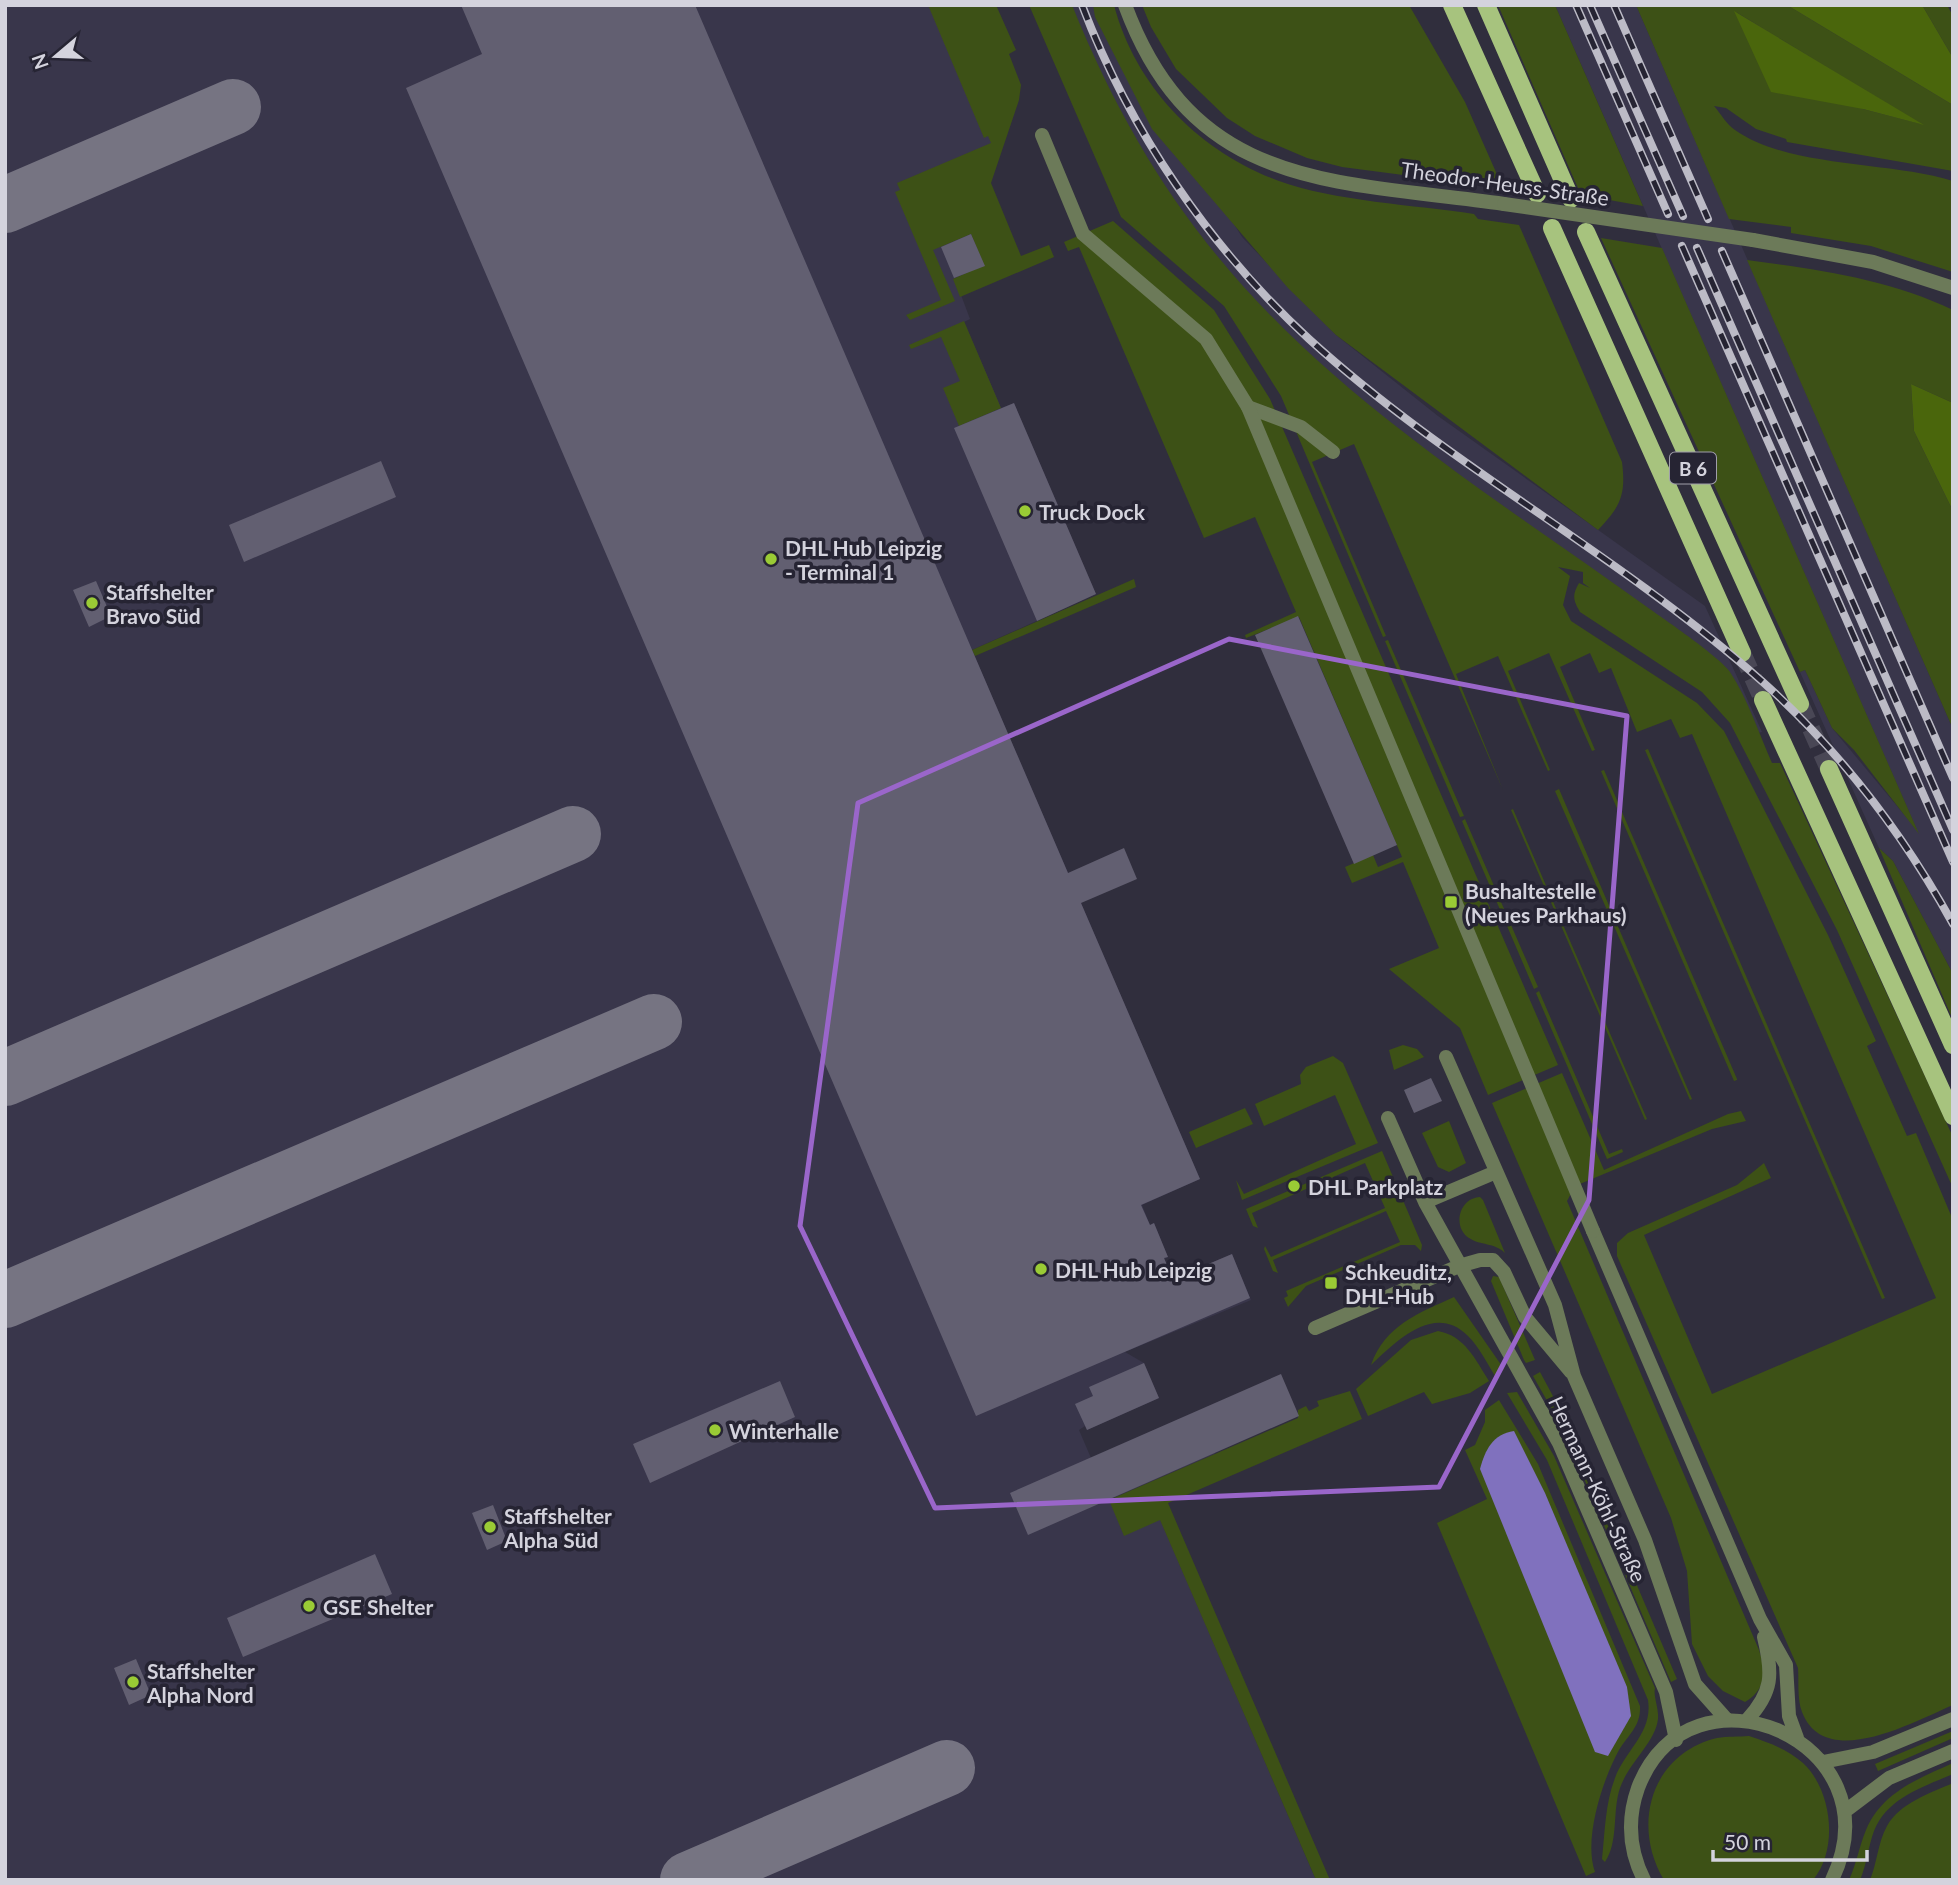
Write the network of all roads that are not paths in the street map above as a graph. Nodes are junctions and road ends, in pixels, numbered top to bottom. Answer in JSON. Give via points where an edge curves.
{"nodes":[{"id":1,"x":1125,"y":5,"type":"edge"},
{"id":2,"x":1451,"y":5,"type":"edge"},
{"id":3,"x":1486,"y":5,"type":"edge"},
{"id":4,"x":1042,"y":135,"type":"dead end"},
{"id":5,"x":1536,"y":194,"type":"dead end"},
{"id":6,"x":1571,"y":199,"type":"dead end"},
{"id":7,"x":1552,"y":228,"type":"dead end"},
{"id":8,"x":1586,"y":232,"type":"dead end"},
{"id":9,"x":1953,"y":288,"type":"edge"},
{"id":10,"x":1248,"y":407,"type":"junction"},
{"id":11,"x":1333,"y":453,"type":"dead end"},
{"id":12,"x":1742,"y":653,"type":"tunnel mouth"},
{"id":13,"x":1763,"y":700,"type":"tunnel mouth"},
{"id":14,"x":1800,"y":704,"type":"tunnel mouth"},
{"id":15,"x":1829,"y":769,"type":"tunnel mouth"},
{"id":16,"x":1953,"y":1045,"type":"edge"},
{"id":17,"x":1446,"y":1057,"type":"dead end"},
{"id":18,"x":1953,"y":1116,"type":"edge"},
{"id":19,"x":1388,"y":1118,"type":"dead end"},
{"id":20,"x":1496,"y":1172,"type":"junction"},
{"id":21,"x":1425,"y":1202,"type":"junction"},
{"id":22,"x":1459,"y":1266,"type":"junction"},
{"id":23,"x":1315,"y":1328,"type":"dead end"},
{"id":24,"x":1574,"y":1376,"type":"junction"},
{"id":25,"x":1760,"y":1619,"type":"junction"},
{"id":26,"x":1953,"y":1719,"type":"edge"},
{"id":27,"x":1727,"y":1720,"type":"junction"},
{"id":28,"x":1747,"y":1720,"type":"junction"},
{"id":29,"x":1797,"y":1738,"type":"junction"},
{"id":30,"x":1676,"y":1740,"type":"junction"},
{"id":31,"x":1953,"y":1751,"type":"edge"},
{"id":32,"x":1823,"y":1762,"type":"junction"},
{"id":33,"x":1844,"y":1812,"type":"junction"},
{"id":34,"x":1644,"y":1880,"type":"edge"},
{"id":35,"x":1832,"y":1880,"type":"edge"}],
"edges":[{"from":1,"to":9,"type":"street","name":"Theodor-Heuss-Straße","bridge":true,"via":[[1159,78],[1186,111],[1224,141],[1265,163],[1311,177],[1873,261]]},
{"from":2,"to":5,"type":"main road"},
{"from":3,"to":6,"type":"main road"},
{"from":4,"to":10,"type":"street","via":[[1083,234],[1206,339]]},
{"from":7,"to":12,"type":"main road","number":"B 6"},
{"from":8,"to":14,"type":"main road","number":"B 6"},
{"from":10,"to":11,"type":"street","via":[[1301,427]]},
{"from":10,"to":25,"type":"street"},
{"from":13,"to":18,"type":"main road"},
{"from":15,"to":16,"type":"main road"},
{"from":17,"to":20,"type":"street","name":"Hermann-Köhl-Straße"},
{"from":19,"to":21,"type":"street","name":"Hermann-Köhl-Straße"},
{"from":20,"to":21,"type":"street"},
{"from":20,"to":24,"type":"street","name":"Hermann-Köhl-Straße","via":[[1555,1305]]},
{"from":21,"to":22,"type":"street","name":"Hermann-Köhl-Straße"},
{"from":22,"to":23,"type":"street","name":"Hermann-Köhl-Straße"},
{"from":22,"to":24,"type":"street","name":"Hermann-Köhl-Straße","via":[[1493,1260],[1504,1272],[1525,1317]]},
{"from":22,"to":30,"type":"street","name":"Hermann-Köhl-Straße","via":[[1559,1443],[1666,1692]]},
{"from":24,"to":27,"type":"street","name":"Hermann-Köhl-Straße","via":[[1645,1540],[1695,1684]]},
{"from":25,"to":28,"type":"street","via":[[1771,1685]]},
{"from":25,"to":29,"type":"street","via":[[1786,1665],[1788,1716]]},
{"from":26,"to":32,"type":"street","via":[[1873,1752]]},
{"from":27,"to":28,"type":"street"},
{"from":27,"to":30,"type":"street"},
{"from":28,"to":29,"type":"street"},
{"from":29,"to":32,"type":"street"},
{"from":30,"to":34,"type":"street","via":[[1650,1765],[1634,1798],[1630,1834]]},
{"from":31,"to":33,"type":"street","via":[[1889,1778]]},
{"from":32,"to":33,"type":"street"},
{"from":33,"to":35,"type":"street","via":[[1843,1849]]}]}
